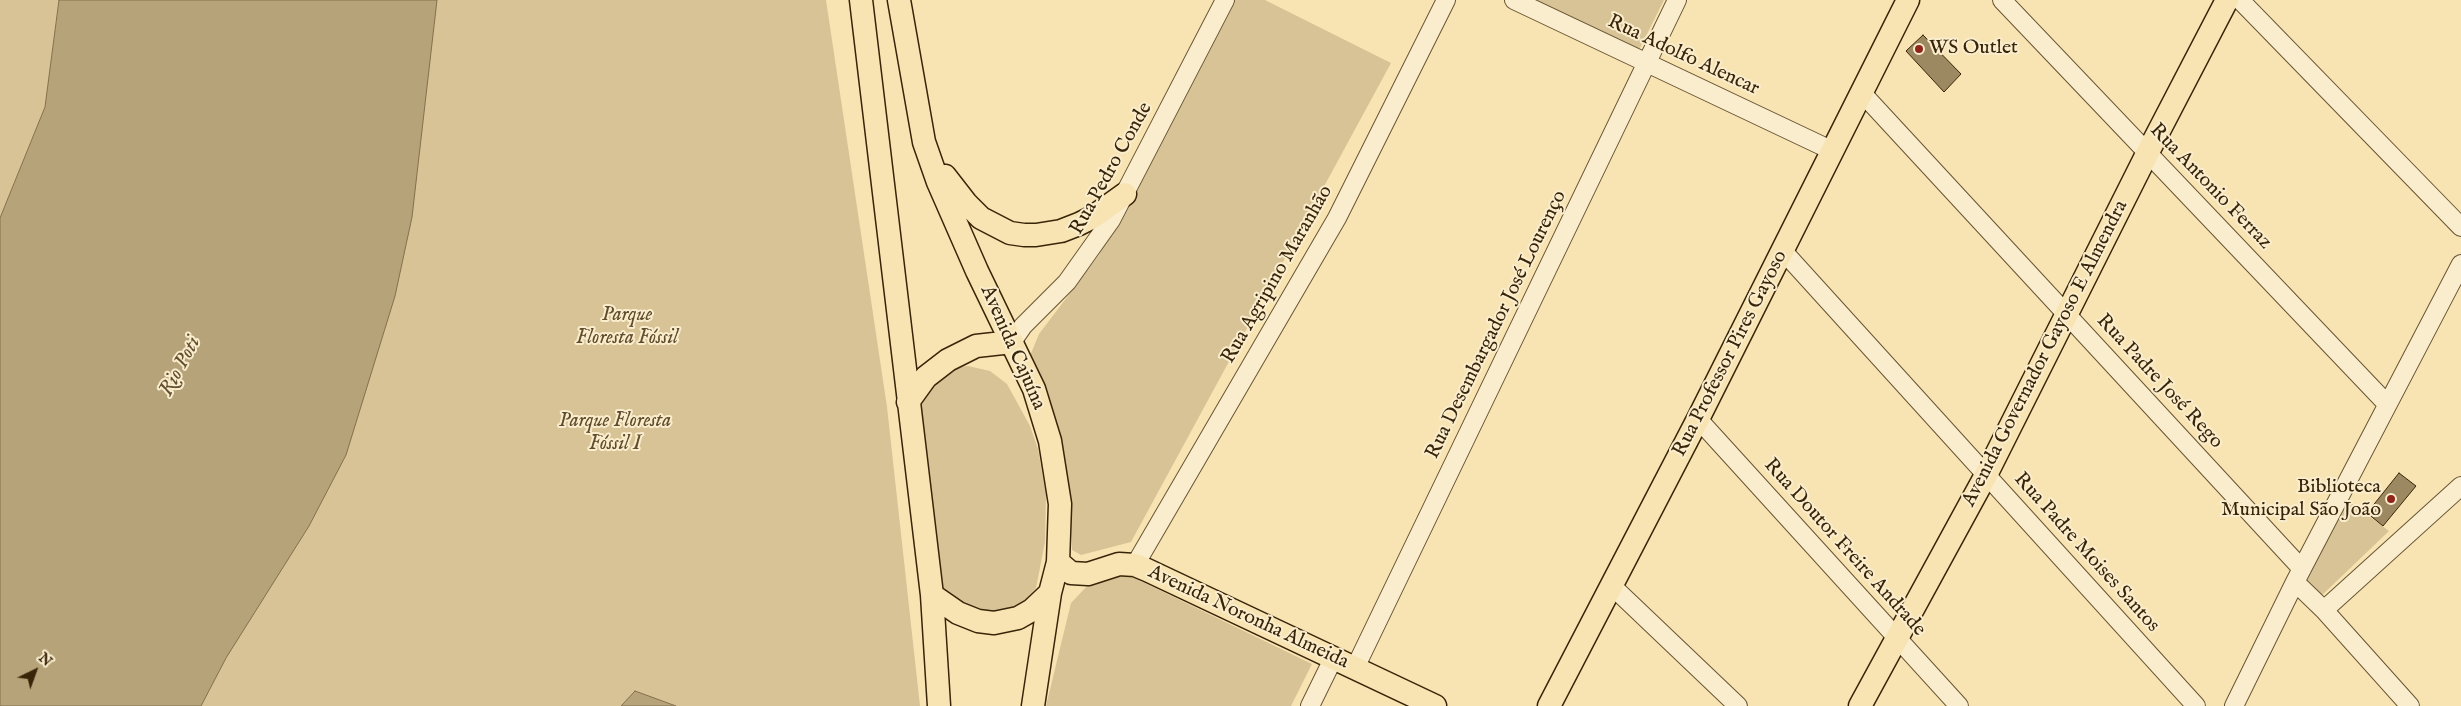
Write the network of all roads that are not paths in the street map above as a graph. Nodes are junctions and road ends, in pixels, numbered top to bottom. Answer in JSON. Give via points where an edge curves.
{"nodes":[{"id":1,"x":861,"y":0,"type":"edge"},
{"id":2,"x":898,"y":0,"type":"edge"},
{"id":3,"x":1226,"y":0,"type":"edge"},
{"id":4,"x":1446,"y":0,"type":"edge"},
{"id":5,"x":1514,"y":0,"type":"edge"},
{"id":6,"x":1677,"y":0,"type":"edge"},
{"id":7,"x":1908,"y":0,"type":"edge"},
{"id":8,"x":2002,"y":0,"type":"edge"},
{"id":9,"x":2227,"y":0,"type":"edge"},
{"id":10,"x":2240,"y":0,"type":"edge"},
{"id":11,"x":1646,"y":63,"type":"junction"},
{"id":12,"x":1862,"y":93,"type":"junction"},
{"id":13,"x":924,"y":142,"type":"junction"},
{"id":14,"x":1833,"y":151,"type":"junction"},
{"id":15,"x":2148,"y":152,"type":"junction"},
{"id":16,"x":1125,"y":194,"type":"junction"},
{"id":17,"x":2461,"y":228,"type":"edge"},
{"id":18,"x":1783,"y":251,"type":"junction"},
{"id":19,"x":2461,"y":264,"type":"edge"},
{"id":20,"x":2067,"y":314,"type":"junction"},
{"id":21,"x":1012,"y":342,"type":"junction"},
{"id":22,"x":908,"y":402,"type":"junction"},
{"id":23,"x":2387,"y":404,"type":"junction"},
{"id":24,"x":1698,"y":419,"type":"junction"},
{"id":25,"x":1986,"y":475,"type":"junction"},
{"id":26,"x":2461,"y":486,"type":"edge"},
{"id":27,"x":1058,"y":562,"type":"junction"},
{"id":28,"x":1135,"y":565,"type":"junction"},
{"id":29,"x":2298,"y":575,"type":"junction"},
{"id":30,"x":1612,"y":586,"type":"junction"},
{"id":31,"x":1050,"y":593,"type":"junction"},
{"id":32,"x":932,"y":595,"type":"junction"},
{"id":33,"x":2324,"y":610,"type":"junction"},
{"id":34,"x":1897,"y":638,"type":"junction"},
{"id":35,"x":1334,"y":657,"type":"junction"},
{"id":36,"x":1355,"y":668,"type":"junction"},
{"id":37,"x":939,"y":706,"type":"edge"},
{"id":38,"x":1033,"y":706,"type":"edge"},
{"id":39,"x":1310,"y":706,"type":"edge"},
{"id":40,"x":1435,"y":706,"type":"edge"},
{"id":41,"x":1549,"y":706,"type":"edge"},
{"id":42,"x":1738,"y":706,"type":"edge"},
{"id":43,"x":1860,"y":706,"type":"edge"},
{"id":44,"x":1958,"y":706,"type":"edge"},
{"id":45,"x":2196,"y":706,"type":"edge"},
{"id":46,"x":2234,"y":706,"type":"edge"},
{"id":47,"x":2410,"y":706,"type":"edge"}],
"edges":[{"from":1,"to":22,"type":"main road"},
{"from":2,"to":13,"type":"main road","name":"Avenida Cajuína"},
{"from":3,"to":16,"type":"street","name":"Rua Pedro Conde"},
{"from":4,"to":28,"type":"street","name":"Rua Agripino Maranhão","via":[[1337,218]]},
{"from":5,"to":11,"type":"street","name":"Rua Adolfo Alencar"},
{"from":6,"to":11,"type":"street","name":"Rua Desembargador José Lourenço"},
{"from":7,"to":12,"type":"main road","name":"Rua Professor Pires Gayoso"},
{"from":8,"to":15,"type":"street","name":"Rua Antonio Ferraz"},
{"from":9,"to":15,"type":"main road","name":"Avenida Governador Gayoso E Almendra"},
{"from":10,"to":17,"type":"street"},
{"from":11,"to":14,"type":"street","name":"Rua Adolfo Alencar"},
{"from":11,"to":36,"type":"street","name":"Rua Desembargador José Lourenço"},
{"from":12,"to":14,"type":"main road","name":"Rua Professor Pires Gayoso"},
{"from":12,"to":20,"type":"street","name":"Rua Padre José Rego"},
{"from":13,"to":16,"type":"main road","via":[[966,203],[981,218],[1010,233],[1036,235],[1061,231],[1093,217]]},
{"from":13,"to":21,"type":"main road","name":"Avenida Cajuína","via":[[942,191]]},
{"from":14,"to":18,"type":"main road","name":"Rua Professor Pires Gayoso"},
{"from":15,"to":20,"type":"main road","name":"Avenida Governador Gayoso E Almendra"},
{"from":15,"to":23,"type":"street","name":"Rua Antonio Ferraz"},
{"from":16,"to":21,"type":"street","name":"Rua Pedro Conde","via":[[1095,245],[1067,282],[1023,326]]},
{"from":18,"to":24,"type":"main road","name":"Rua Professor Pires Gayoso"},
{"from":18,"to":25,"type":"street","name":"Rua Padre Moises Santos"},
{"from":19,"to":23,"type":"street"},
{"from":20,"to":25,"type":"main road","name":"Avenida Governador Gayoso E Almendra"},
{"from":20,"to":29,"type":"street","name":"Rua Padre José Rego"},
{"from":21,"to":22,"type":"main road","via":[[976,346],[948,360],[926,378]]},
{"from":21,"to":27,"type":"main road","name":"Avenida Cajuína","via":[[1034,389],[1050,441],[1060,504]]},
{"from":22,"to":32,"type":"main road"},
{"from":23,"to":29,"type":"street"},
{"from":24,"to":30,"type":"main road","name":"Rua Professor Pires Gayoso"},
{"from":24,"to":34,"type":"street","name":"Rua Doutor Freire Andrade"},
{"from":25,"to":34,"type":"main road","name":"Avenida Governador Gayoso E Almendra"},
{"from":25,"to":45,"type":"street","name":"Rua Padre Moises Santos"},
{"from":26,"to":33,"type":"street"},
{"from":27,"to":28,"type":"main road","name":"Avenida Noronha Almeida","via":[[1071,573],[1079,574],[1119,564]]},
{"from":27,"to":31,"type":"main road","name":"Avenida Cajuína"},
{"from":28,"to":35,"type":"main road","name":"Avenida Noronha Almeida"},
{"from":29,"to":33,"type":"street","name":"Rua Padre José Rego"},
{"from":29,"to":46,"type":"street"},
{"from":30,"to":41,"type":"main road","name":"Rua Professor Pires Gayoso"},
{"from":30,"to":42,"type":"street"},
{"from":31,"to":32,"type":"main road","via":[[1018,618],[994,623],[958,613]]},
{"from":31,"to":38,"type":"main road","name":"Avenida Cajuína"},
{"from":32,"to":37,"type":"main road"},
{"from":33,"to":47,"type":"street","name":"Rua Padre José Rego"},
{"from":34,"to":43,"type":"main road","name":"Avenida Governador Gayoso E Almendra"},
{"from":34,"to":44,"type":"street","name":"Rua Doutor Freire Andrade"},
{"from":35,"to":36,"type":"main road","name":"Avenida Noronha Almeida"},
{"from":35,"to":39,"type":"street"},
{"from":36,"to":40,"type":"main road","name":"Avenida Noronha Almeida"}]}
